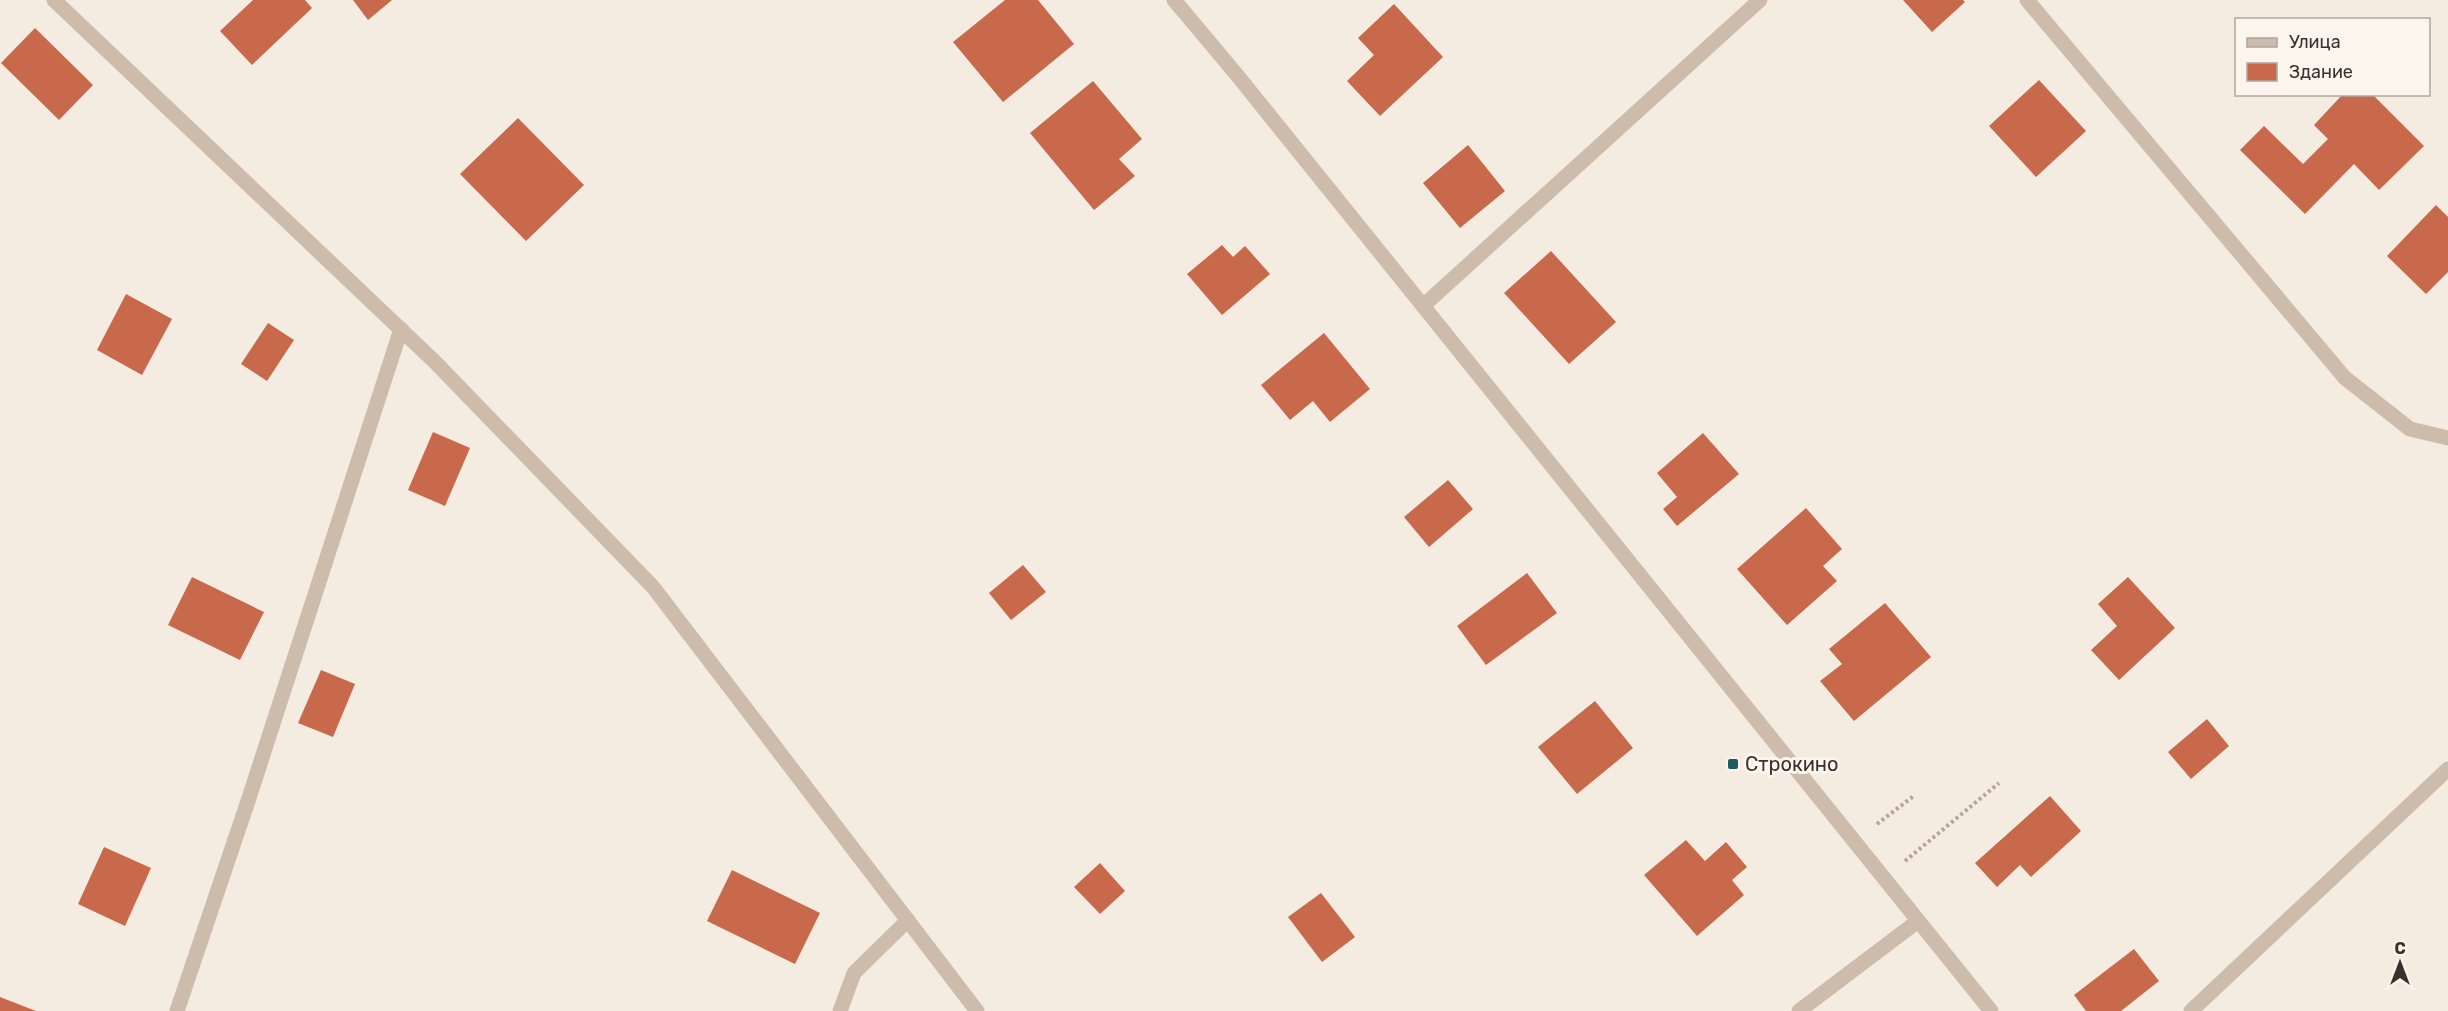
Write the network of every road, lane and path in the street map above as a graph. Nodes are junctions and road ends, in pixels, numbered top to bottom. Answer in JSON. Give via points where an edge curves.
{"nodes":[{"id":1,"x":54,"y":0,"type":"edge"},
{"id":2,"x":1174,"y":0,"type":"edge"},
{"id":3,"x":1760,"y":0,"type":"edge"},
{"id":4,"x":2027,"y":0,"type":"edge"},
{"id":5,"x":1423,"y":306,"type":"junction"},
{"id":6,"x":400,"y":329,"type":"junction"},
{"id":7,"x":2448,"y":438,"type":"edge"},
{"id":8,"x":2448,"y":769,"type":"edge"},
{"id":9,"x":1999,"y":783,"type":"dead end"},
{"id":10,"x":1915,"y":795,"type":"dead end"},
{"id":11,"x":1854,"y":841,"type":"junction"},
{"id":12,"x":1884,"y":878,"type":"junction"},
{"id":13,"x":908,"y":920,"type":"junction"},
{"id":14,"x":1918,"y":921,"type":"junction"},
{"id":15,"x":177,"y":1011,"type":"edge"},
{"id":16,"x":840,"y":1011,"type":"edge"},
{"id":17,"x":977,"y":1011,"type":"edge"},
{"id":18,"x":1799,"y":1011,"type":"edge"},
{"id":19,"x":1991,"y":1011,"type":"edge"},
{"id":20,"x":2191,"y":1011,"type":"edge"}],
"edges":[{"from":1,"to":6,"type":"street"},
{"from":2,"to":5,"type":"street"},
{"from":3,"to":5,"type":"street"},
{"from":4,"to":7,"type":"street","via":[[2345,378],[2410,429]]},
{"from":5,"to":11,"type":"street"},
{"from":6,"to":13,"type":"street","via":[[652,587]]},
{"from":6,"to":15,"type":"street"},
{"from":8,"to":20,"type":"street"},
{"from":9,"to":12,"type":"path"},
{"from":10,"to":11,"type":"path"},
{"from":11,"to":12,"type":"street"},
{"from":12,"to":14,"type":"street"},
{"from":13,"to":16,"type":"street","via":[[854,972]]},
{"from":13,"to":17,"type":"street"},
{"from":14,"to":18,"type":"street"},
{"from":14,"to":19,"type":"street"}]}
